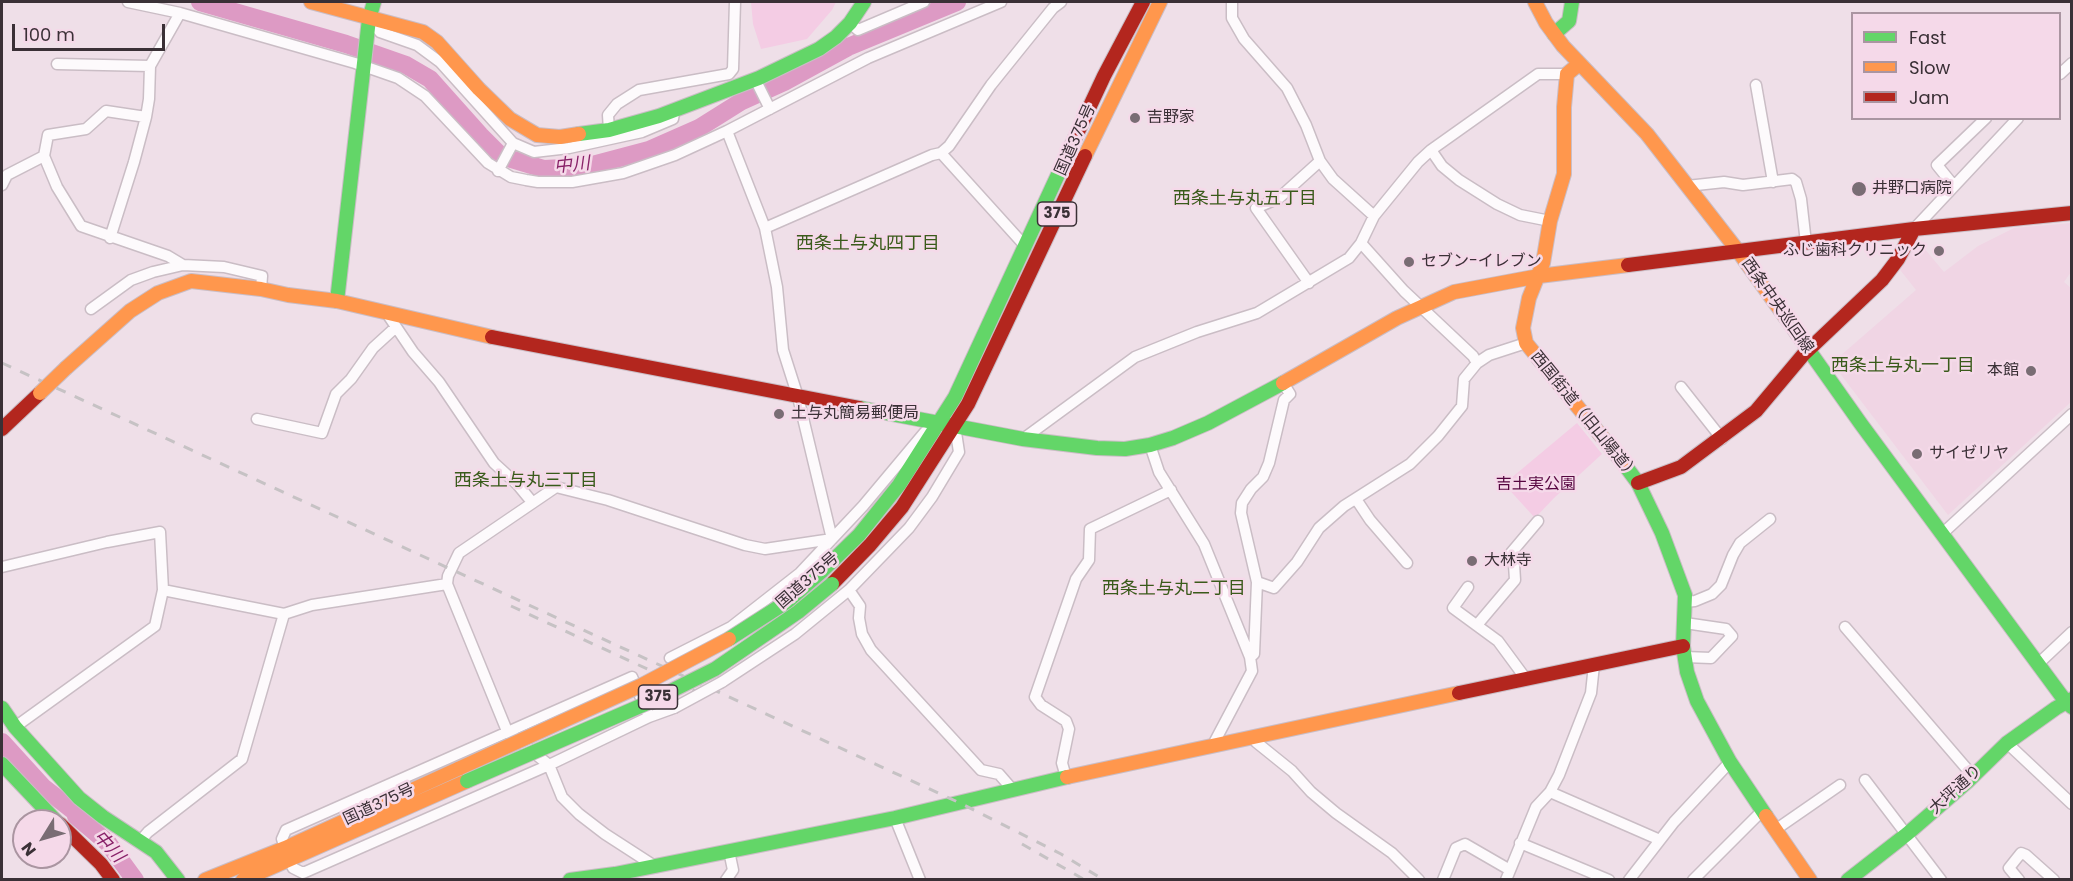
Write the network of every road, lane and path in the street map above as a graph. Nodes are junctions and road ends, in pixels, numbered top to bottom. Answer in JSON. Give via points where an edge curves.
{"nodes":[{"id":1,"x":128,"y":2,"type":"edge"},
{"id":2,"x":311,"y":2,"type":"edge"},
{"id":3,"x":374,"y":2,"type":"edge"},
{"id":4,"x":735,"y":2,"type":"edge"},
{"id":5,"x":864,"y":2,"type":"edge"},
{"id":6,"x":924,"y":2,"type":"edge"},
{"id":7,"x":1001,"y":2,"type":"edge"},
{"id":8,"x":1143,"y":2,"type":"edge"},
{"id":9,"x":1160,"y":2,"type":"edge"},
{"id":10,"x":1232,"y":2,"type":"edge"},
{"id":11,"x":1535,"y":2,"type":"edge"},
{"id":12,"x":1572,"y":2,"type":"edge"},
{"id":13,"x":1054,"y":4,"type":"edge"},
{"id":14,"x":180,"y":13,"type":"junction"},
{"id":15,"x":369,"y":19,"type":"junction"},
{"id":16,"x":850,"y":23,"type":"junction"},
{"id":17,"x":1554,"y":34,"type":"junction"},
{"id":18,"x":57,"y":64,"type":"dead end"},
{"id":19,"x":1579,"y":64,"type":"junction"},
{"id":20,"x":365,"y":65,"type":"junction"},
{"id":21,"x":150,"y":66,"type":"junction"},
{"id":22,"x":1567,"y":74,"type":"junction"},
{"id":23,"x":757,"y":82,"type":"junction"},
{"id":24,"x":1756,"y":85,"type":"dead end"},
{"id":25,"x":770,"y":109,"type":"junction"},
{"id":26,"x":675,"y":110,"type":"junction"},
{"id":27,"x":146,"y":117,"type":"junction"},
{"id":28,"x":1984,"y":120,"type":"edge"},
{"id":29,"x":2016,"y":120,"type":"edge"},
{"id":30,"x":609,"y":130,"type":"junction"},
{"id":31,"x":727,"y":131,"type":"junction"},
{"id":32,"x":512,"y":145,"type":"junction"},
{"id":33,"x":1431,"y":150,"type":"junction"},
{"id":34,"x":941,"y":153,"type":"junction"},
{"id":35,"x":44,"y":156,"type":"junction"},
{"id":36,"x":1320,"y":161,"type":"junction"},
{"id":37,"x":499,"y":169,"type":"junction"},
{"id":38,"x":3,"y":177,"type":"edge"},
{"id":39,"x":1773,"y":182,"type":"junction"},
{"id":40,"x":1687,"y":186,"type":"junction"},
{"id":41,"x":1954,"y":186,"type":"junction"},
{"id":42,"x":2072,"y":213,"type":"edge"},
{"id":43,"x":1374,"y":216,"type":"junction"},
{"id":44,"x":1550,"y":221,"type":"junction"},
{"id":45,"x":765,"y":228,"type":"junction"},
{"id":46,"x":1914,"y":229,"type":"junction"},
{"id":47,"x":110,"y":238,"type":"junction"},
{"id":48,"x":1361,"y":243,"type":"junction"},
{"id":49,"x":1806,"y":243,"type":"junction"},
{"id":50,"x":1026,"y":247,"type":"junction"},
{"id":51,"x":1738,"y":251,"type":"junction"},
{"id":52,"x":183,"y":265,"type":"junction"},
{"id":53,"x":1539,"y":276,"type":"junction"},
{"id":54,"x":1309,"y":283,"type":"junction"},
{"id":55,"x":261,"y":289,"type":"junction"},
{"id":56,"x":337,"y":301,"type":"junction"},
{"id":57,"x":1421,"y":306,"type":"junction"},
{"id":58,"x":91,"y":309,"type":"dead end"},
{"id":59,"x":386,"y":312,"type":"junction"},
{"id":60,"x":396,"y":327,"type":"junction"},
{"id":61,"x":1526,"y":343,"type":"junction"},
{"id":62,"x":1808,"y":350,"type":"junction"},
{"id":63,"x":1477,"y":363,"type":"junction"},
{"id":64,"x":1282,"y":383,"type":"junction"},
{"id":65,"x":1681,"y":387,"type":"dead end"},
{"id":66,"x":798,"y":397,"type":"junction"},
{"id":67,"x":2072,"y":414,"type":"edge"},
{"id":68,"x":257,"y":419,"type":"dead end"},
{"id":69,"x":940,"y":424,"type":"junction"},
{"id":70,"x":955,"y":426,"type":"junction"},
{"id":71,"x":2,"y":429,"type":"edge"},
{"id":72,"x":1023,"y":439,"type":"junction"},
{"id":73,"x":1722,"y":439,"type":"junction"},
{"id":74,"x":1150,"y":445,"type":"junction"},
{"id":75,"x":1638,"y":483,"type":"junction"},
{"id":76,"x":1171,"y":490,"type":"junction"},
{"id":77,"x":1356,"y":499,"type":"junction"},
{"id":78,"x":532,"y":502,"type":"junction"},
{"id":79,"x":1770,"y":519,"type":"dead end"},
{"id":80,"x":1538,"y":521,"type":"dead end"},
{"id":81,"x":1943,"y":533,"type":"junction"},
{"id":82,"x":832,"y":539,"type":"junction"},
{"id":83,"x":1407,"y":563,"type":"dead end"},
{"id":84,"x":2,"y":567,"type":"edge"},
{"id":85,"x":800,"y":573,"type":"junction"},
{"id":86,"x":1257,"y":582,"type":"junction"},
{"id":87,"x":447,"y":584,"type":"junction"},
{"id":88,"x":1468,"y":587,"type":"dead end"},
{"id":89,"x":163,"y":590,"type":"junction"},
{"id":90,"x":849,"y":590,"type":"junction"},
{"id":91,"x":1685,"y":602,"type":"junction"},
{"id":92,"x":828,"y":608,"type":"junction"},
{"id":93,"x":284,"y":614,"type":"junction"},
{"id":94,"x":1684,"y":623,"type":"junction"},
{"id":95,"x":1477,"y":625,"type":"junction"},
{"id":96,"x":731,"y":627,"type":"junction"},
{"id":97,"x":1845,"y":627,"type":"dead end"},
{"id":98,"x":2072,"y":632,"type":"edge"},
{"id":99,"x":1684,"y":651,"type":"junction"},
{"id":100,"x":1250,"y":657,"type":"junction"},
{"id":101,"x":670,"y":658,"type":"dead end"},
{"id":102,"x":757,"y":661,"type":"junction"},
{"id":103,"x":1594,"y":664,"type":"junction"},
{"id":104,"x":2038,"y":664,"type":"junction"},
{"id":105,"x":1526,"y":679,"type":"junction"},
{"id":106,"x":2070,"y":703,"type":"edge"},
{"id":107,"x":2,"y":708,"type":"edge"},
{"id":108,"x":649,"y":717,"type":"junction"},
{"id":109,"x":15,"y":727,"type":"junction"},
{"id":110,"x":507,"y":731,"type":"junction"},
{"id":111,"x":1252,"y":736,"type":"junction"},
{"id":112,"x":2007,"y":743,"type":"junction"},
{"id":113,"x":1215,"y":744,"type":"junction"},
{"id":114,"x":1730,"y":762,"type":"junction"},
{"id":115,"x":2,"y":764,"type":"edge"},
{"id":116,"x":549,"y":765,"type":"junction"},
{"id":117,"x":464,"y":774,"type":"junction"},
{"id":118,"x":1973,"y":776,"type":"junction"},
{"id":119,"x":1066,"y":777,"type":"junction"},
{"id":120,"x":1865,"y":780,"type":"dead end"},
{"id":121,"x":1840,"y":785,"type":"dead end"},
{"id":122,"x":1012,"y":789,"type":"junction"},
{"id":123,"x":1550,"y":792,"type":"junction"},
{"id":124,"x":2072,"y":804,"type":"edge"},
{"id":125,"x":45,"y":809,"type":"edge"},
{"id":126,"x":1762,"y":811,"type":"junction"},
{"id":127,"x":895,"y":818,"type":"junction"},
{"id":128,"x":1775,"y":830,"type":"junction"},
{"id":129,"x":1906,"y":834,"type":"junction"},
{"id":130,"x":72,"y":836,"type":"edge"},
{"id":131,"x":141,"y":840,"type":"junction"},
{"id":132,"x":1660,"y":840,"type":"junction"},
{"id":133,"x":1520,"y":843,"type":"junction"},
{"id":134,"x":729,"y":851,"type":"junction"},
{"id":135,"x":287,"y":854,"type":"junction"},
{"id":136,"x":656,"y":867,"type":"junction"},
{"id":137,"x":1508,"y":875,"type":"edge"},
{"id":138,"x":113,"y":879,"type":"edge"},
{"id":139,"x":178,"y":879,"type":"edge"},
{"id":140,"x":205,"y":879,"type":"edge"},
{"id":141,"x":243,"y":879,"type":"edge"},
{"id":142,"x":570,"y":879,"type":"edge"},
{"id":143,"x":726,"y":879,"type":"edge"},
{"id":144,"x":920,"y":879,"type":"edge"},
{"id":145,"x":1419,"y":879,"type":"edge"},
{"id":146,"x":1443,"y":879,"type":"edge"},
{"id":147,"x":1609,"y":879,"type":"edge"},
{"id":148,"x":1629,"y":879,"type":"edge"},
{"id":149,"x":1693,"y":879,"type":"edge"},
{"id":150,"x":1810,"y":879,"type":"edge"},
{"id":151,"x":1848,"y":879,"type":"edge"},
{"id":152,"x":1941,"y":879,"type":"edge"},
{"id":153,"x":2019,"y":879,"type":"edge"},
{"id":154,"x":2054,"y":879,"type":"edge"}],
"edges":[{"from":1,"to":14,"type":"street"},
{"from":2,"to":15,"type":"main road"},
{"from":3,"to":15,"type":"main road"},
{"from":4,"to":30,"type":"street","via":[[733,69],[729,74],[639,90],[616,104],[608,115]]},
{"from":5,"to":16,"type":"main road"},
{"from":6,"to":16,"type":"street","via":[[858,30]]},
{"from":7,"to":25,"type":"street","via":[[868,58]]},
{"from":8,"to":50,"type":"main road","name":"国道375号","number":"375","via":[[1104,76]]},
{"from":9,"to":70,"type":"main road","name":"国道375号","number":"375"},
{"from":10,"to":36,"type":"street","via":[[1232,18],[1244,39],[1287,88]]},
{"from":11,"to":17,"type":"main road","name":"西条中央巡回線"},
{"from":12,"to":17,"type":"main road","via":[[1569,21]]},
{"from":13,"to":34,"type":"street"},
{"from":14,"to":20,"type":"street"},
{"from":14,"to":21,"type":"street"},
{"from":15,"to":20,"type":"main road"},
{"from":15,"to":30,"type":"main road","via":[[423,32],[510,119],[537,135],[560,137]]},
{"from":15,"to":32,"type":"street","via":[[380,32],[417,45],[440,62]]},
{"from":16,"to":23,"type":"main road","via":[[819,49]]},
{"from":17,"to":19,"type":"main road","name":"西条中央巡回線"},
{"from":18,"to":21,"type":"street"},
{"from":19,"to":22,"type":"main road"},
{"from":19,"to":40,"type":"main road","name":"西条中央巡回線","via":[[1647,134]]},
{"from":20,"to":37,"type":"street","via":[[412,86],[488,164]]},
{"from":20,"to":56,"type":"main road"},
{"from":21,"to":27,"type":"street"},
{"from":22,"to":33,"type":"street","via":[[1538,74]]},
{"from":22,"to":44,"type":"main road","name":"西国街道（旧山陽道）","via":[[1564,174]]},
{"from":23,"to":25,"type":"street"},
{"from":23,"to":26,"type":"main road"},
{"from":24,"to":39,"type":"street"},
{"from":25,"to":31,"type":"street"},
{"from":26,"to":30,"type":"main road"},
{"from":26,"to":32,"type":"street","via":[[673,119],[642,132],[570,148],[534,152]]},
{"from":27,"to":35,"type":"street","via":[[106,111],[86,129],[48,135]]},
{"from":27,"to":47,"type":"street"},
{"from":28,"to":41,"type":"street","via":[[1937,165]]},
{"from":29,"to":41,"type":"street"},
{"from":31,"to":37,"type":"street","via":[[622,173],[572,182],[538,182],[511,177]]},
{"from":31,"to":45,"type":"street"},
{"from":32,"to":37,"type":"street"},
{"from":33,"to":43,"type":"street"},
{"from":33,"to":44,"type":"street","via":[[1450,173],[1497,204],[1520,215]]},
{"from":34,"to":45,"type":"street"},
{"from":34,"to":50,"type":"street"},
{"from":35,"to":38,"type":"street"},
{"from":35,"to":47,"type":"street","via":[[81,226]]},
{"from":36,"to":43,"type":"street","via":[[1333,179]]},
{"from":36,"to":54,"type":"street","via":[[1279,198],[1256,208]]},
{"from":39,"to":40,"type":"street"},
{"from":39,"to":49,"type":"street","via":[[1796,182]]},
{"from":40,"to":51,"type":"main road","name":"西条中央巡回線"},
{"from":41,"to":46,"type":"street"},
{"from":42,"to":46,"type":"main road"},
{"from":43,"to":48,"type":"street"},
{"from":44,"to":53,"type":"main road","name":"西国街道（旧山陽道）"},
{"from":45,"to":66,"type":"street","via":[[777,287],[783,350]]},
{"from":46,"to":49,"type":"main road"},
{"from":46,"to":62,"type":"main road","via":[[1882,280]]},
{"from":47,"to":52,"type":"street","via":[[168,256]]},
{"from":48,"to":54,"type":"street","via":[[1349,258]]},
{"from":48,"to":57,"type":"street"},
{"from":49,"to":51,"type":"main road"},
{"from":50,"to":69,"type":"main road","name":"国道375号","number":"375"},
{"from":51,"to":53,"type":"main road"},
{"from":51,"to":62,"type":"main road","name":"西条中央巡回線"},
{"from":52,"to":55,"type":"street","via":[[224,267],[262,276]]},
{"from":52,"to":58,"type":"street","via":[[131,280]]},
{"from":53,"to":57,"type":"main road","via":[[1455,292]]},
{"from":53,"to":61,"type":"main road","name":"西国街道（旧山陽道）","via":[[1529,298],[1523,328]]},
{"from":54,"to":72,"type":"street","via":[[1257,313],[1135,357]]},
{"from":55,"to":56,"type":"main road"},
{"from":55,"to":71,"type":"main road","bridge":true,"via":[[191,281],[158,293],[130,311]]},
{"from":56,"to":59,"type":"main road"},
{"from":57,"to":63,"type":"street"},
{"from":57,"to":64,"type":"main road"},
{"from":59,"to":60,"type":"street"},
{"from":59,"to":66,"type":"main road","via":[[496,338]]},
{"from":60,"to":68,"type":"street","via":[[373,348],[336,394],[322,433]]},
{"from":60,"to":78,"type":"street","via":[[494,463]]},
{"from":61,"to":63,"type":"street"},
{"from":61,"to":75,"type":"main road","name":"西国街道（旧山陽道）"},
{"from":62,"to":73,"type":"main road","via":[[1756,411]]},
{"from":62,"to":81,"type":"main road","name":"西条中央巡回線"},
{"from":63,"to":77,"type":"street","via":[[1464,379],[1462,406],[1438,436],[1410,464]]},
{"from":64,"to":74,"type":"main road","via":[[1208,423]]},
{"from":64,"to":86,"type":"street","via":[[1290,394],[1284,400],[1269,463],[1242,503]]},
{"from":65,"to":73,"type":"street"},
{"from":66,"to":69,"type":"main road"},
{"from":66,"to":82,"type":"street"},
{"from":67,"to":81,"type":"street"},
{"from":69,"to":70,"type":"main road"},
{"from":69,"to":82,"type":"street","via":[[918,440]]},
{"from":69,"to":117,"type":"main road","name":"国道375号","number":"375","bridge":true,"via":[[873,519],[788,601],[705,653]]},
{"from":70,"to":72,"type":"main road"},
{"from":70,"to":90,"type":"street","via":[[959,452],[932,496],[909,528]]},
{"from":70,"to":117,"type":"main road","name":"国道375号","number":"375","bridge":true,"via":[[902,507],[870,545],[832,584],[749,647],[645,704]]},
{"from":72,"to":74,"type":"main road","via":[[1097,448]]},
{"from":73,"to":75,"type":"main road","via":[[1682,467]]},
{"from":74,"to":76,"type":"street","via":[[1159,472]]},
{"from":75,"to":91,"type":"main road","name":"西国街道（旧山陽道）","via":[[1662,533]]},
{"from":76,"to":100,"type":"street","via":[[1204,544]]},
{"from":76,"to":119,"type":"street","via":[[1090,529],[1089,560],[1076,579],[1035,697],[1066,721],[1069,729],[1062,763]]},
{"from":77,"to":83,"type":"street"},
{"from":77,"to":86,"type":"street","via":[[1319,528],[1274,588]]},
{"from":78,"to":82,"type":"street","via":[[556,487],[765,549]]},
{"from":78,"to":87,"type":"street","via":[[459,553]]},
{"from":79,"to":91,"type":"street","via":[[1740,543],[1721,585],[1712,594]]},
{"from":80,"to":95,"type":"street","via":[[1511,553],[1515,580]]},
{"from":81,"to":104,"type":"main road","name":"西条中央巡回線"},
{"from":82,"to":85,"type":"street"},
{"from":84,"to":89,"type":"street","via":[[160,532]]},
{"from":85,"to":92,"type":"street"},
{"from":85,"to":96,"type":"street"},
{"from":86,"to":100,"type":"street","via":[[1254,654]]},
{"from":87,"to":93,"type":"street","via":[[312,605]]},
{"from":87,"to":110,"type":"street"},
{"from":88,"to":95,"type":"street","via":[[1453,608]]},
{"from":89,"to":93,"type":"street"},
{"from":89,"to":109,"type":"street","via":[[155,626]]},
{"from":90,"to":92,"type":"street"},
{"from":90,"to":122,"type":"street","via":[[860,606],[862,634],[871,650],[981,770],[999,774]]},
{"from":91,"to":94,"type":"main road","name":"西国街道（旧山陽道）"},
{"from":92,"to":102,"type":"street"},
{"from":93,"to":131,"type":"street","via":[[242,759]]},
{"from":94,"to":99,"type":"main road","name":"西国街道（旧山陽道）"},
{"from":94,"to":99,"type":"street","via":[[1726,629],[1732,636],[1711,658]]},
{"from":95,"to":105,"type":"street","via":[[1498,641]]},
{"from":96,"to":101,"type":"street"},
{"from":96,"to":102,"type":"street"},
{"from":97,"to":118,"type":"street"},
{"from":98,"to":104,"type":"street"},
{"from":99,"to":103,"type":"main road"},
{"from":99,"to":114,"type":"main road","name":"西国街道（旧山陽道）","via":[[1697,701]]},
{"from":100,"to":113,"type":"street","via":[[1252,671]]},
{"from":102,"to":108,"type":"street","bridge":true,"via":[[674,708]]},
{"from":103,"to":105,"type":"main road"},
{"from":103,"to":123,"type":"street","via":[[1591,693]]},
{"from":104,"to":106,"type":"main road","name":"西条中央巡回線"},
{"from":105,"to":111,"type":"main road"},
{"from":106,"to":112,"type":"main road","name":"大坪通り"},
{"from":107,"to":109,"type":"main road"},
{"from":108,"to":110,"type":"street","via":[[632,677]]},
{"from":108,"to":116,"type":"street"},
{"from":109,"to":131,"type":"main road","via":[[79,798]]},
{"from":110,"to":116,"type":"street"},
{"from":110,"to":135,"type":"street","via":[[286,831],[282,839]]},
{"from":111,"to":113,"type":"main road"},
{"from":111,"to":145,"type":"street","via":[[1335,813],[1392,853]]},
{"from":112,"to":118,"type":"main road","name":"大坪通り"},
{"from":112,"to":124,"type":"street"},
{"from":113,"to":119,"type":"main road"},
{"from":114,"to":126,"type":"main road","name":"西国街道（旧山陽道）"},
{"from":114,"to":132,"type":"street"},
{"from":115,"to":125,"type":"main road"},
{"from":116,"to":135,"type":"street","via":[[303,873],[292,868]]},
{"from":116,"to":136,"type":"street","via":[[562,797],[579,814]]},
{"from":117,"to":135,"type":"main road","name":"国道375号","number":"375"},
{"from":118,"to":129,"type":"main road","name":"大坪通り"},
{"from":119,"to":122,"type":"main road"},
{"from":120,"to":129,"type":"street"},
{"from":121,"to":128,"type":"street"},
{"from":122,"to":127,"type":"main road"},
{"from":123,"to":132,"type":"street"},
{"from":123,"to":133,"type":"street","via":[[1536,807]]},
{"from":126,"to":128,"type":"main road","name":"西国街道（旧山陽道）"},
{"from":126,"to":149,"type":"street"},
{"from":127,"to":134,"type":"main road"},
{"from":127,"to":144,"type":"street"},
{"from":128,"to":150,"type":"main road","name":"西国街道（旧山陽道）"},
{"from":129,"to":151,"type":"main road","name":"大坪通り"},
{"from":129,"to":152,"type":"street"},
{"from":130,"to":138,"type":"main road"},
{"from":131,"to":139,"type":"main road"},
{"from":132,"to":148,"type":"street"},
{"from":133,"to":137,"type":"street"},
{"from":133,"to":147,"type":"street"},
{"from":134,"to":136,"type":"main road"},
{"from":134,"to":143,"type":"street","via":[[733,870]]},
{"from":135,"to":140,"type":"main road","name":"国道375号","number":"375"},
{"from":135,"to":141,"type":"main road","name":"国道375号","number":"375"},
{"from":136,"to":142,"type":"main road"},
{"from":137,"to":146,"type":"street","via":[[1465,844],[1456,848]]},
{"from":153,"to":154,"type":"street","via":[[2009,868],[2021,853]]}]}
